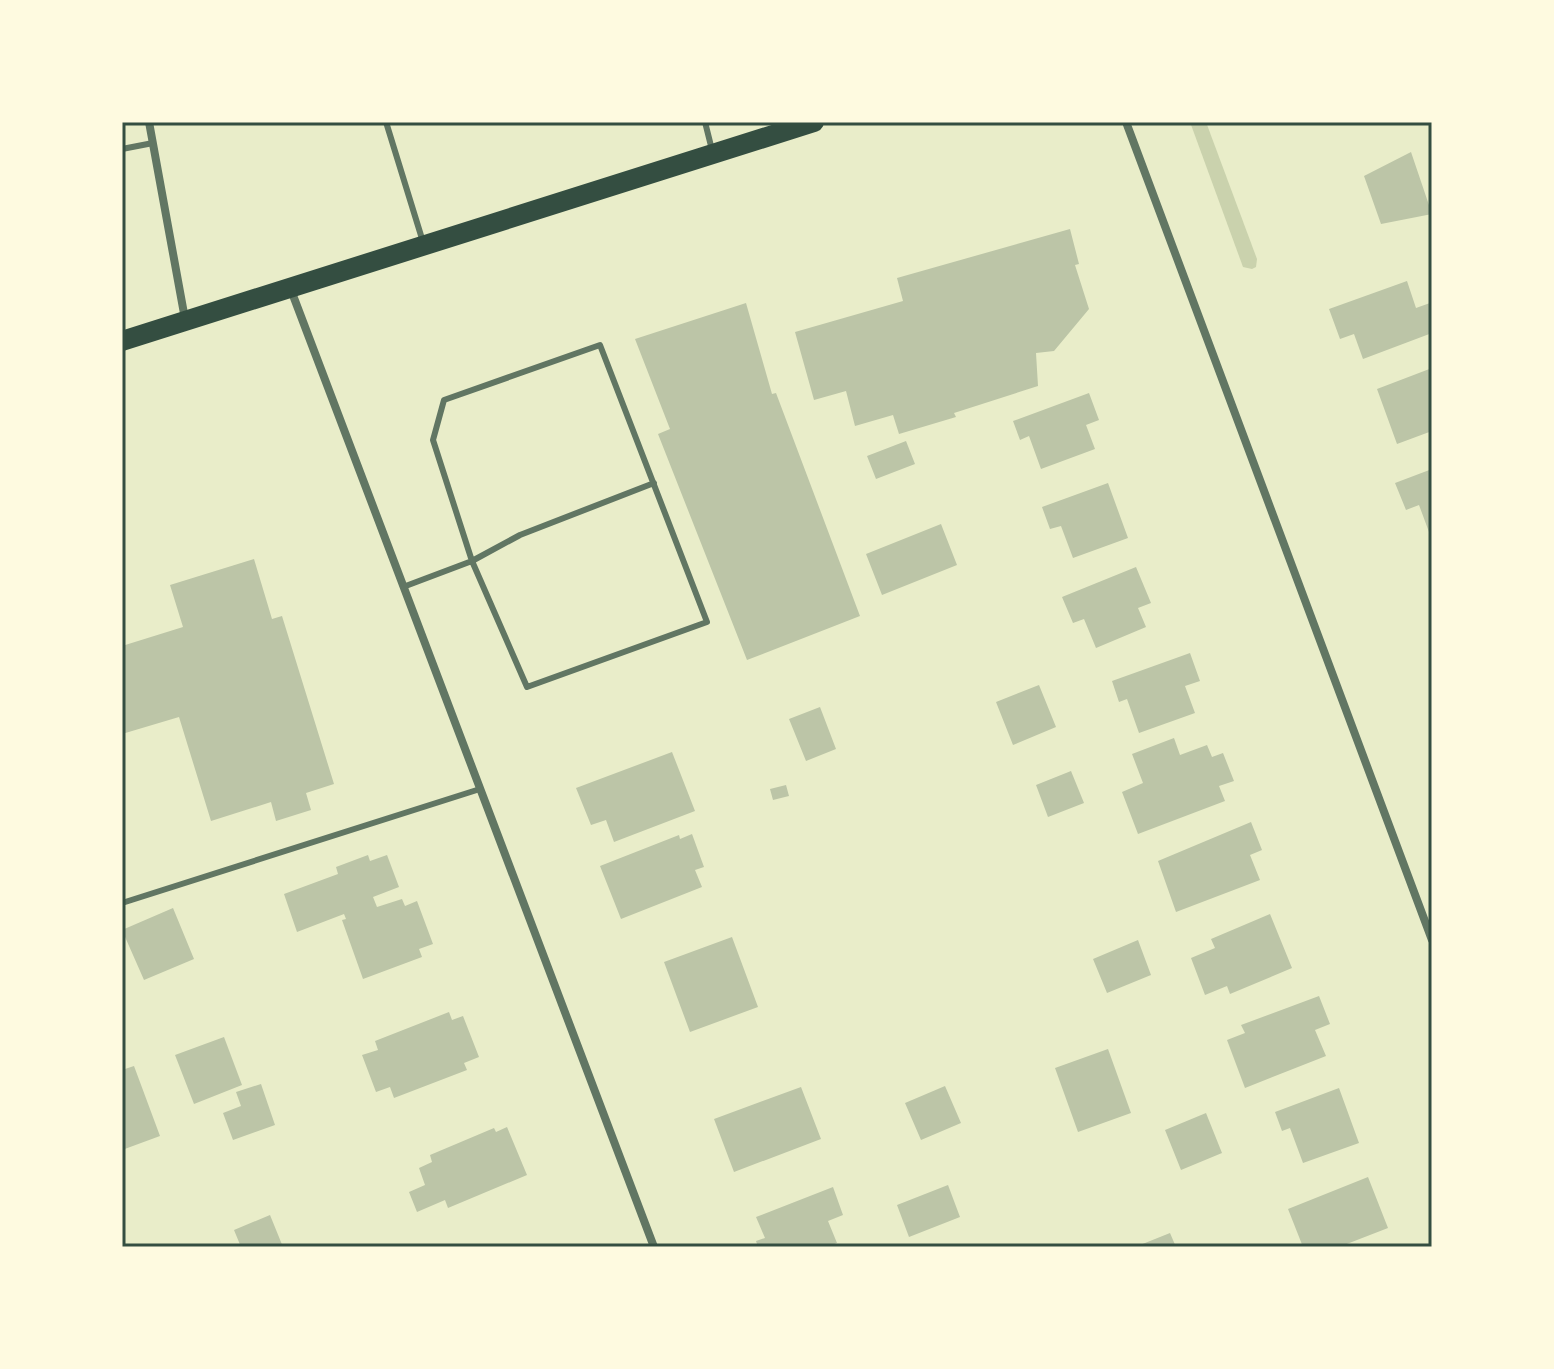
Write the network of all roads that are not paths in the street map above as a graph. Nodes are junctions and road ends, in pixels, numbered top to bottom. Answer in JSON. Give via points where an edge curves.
{"nodes":[{"id":1,"x":149,"y":122,"type":"edge"},
{"id":2,"x":386,"y":122,"type":"edge"},
{"id":3,"x":705,"y":122,"type":"edge"},
{"id":4,"x":814,"y":122,"type":"edge"},
{"id":5,"x":1126,"y":122,"type":"edge"},
{"id":6,"x":153,"y":143,"type":"junction"},
{"id":7,"x":122,"y":149,"type":"edge"},
{"id":8,"x":713,"y":154,"type":"junction"},
{"id":9,"x":424,"y":246,"type":"junction"},
{"id":10,"x":290,"y":288,"type":"junction"},
{"id":11,"x":185,"y":320,"type":"junction"},
{"id":12,"x":122,"y":341,"type":"edge"},
{"id":13,"x":654,"y":483,"type":"junction"},
{"id":14,"x":472,"y":561,"type":"junction"},
{"id":15,"x":403,"y":587,"type":"junction"},
{"id":16,"x":480,"y":789,"type":"junction"},
{"id":17,"x":122,"y":903,"type":"edge"},
{"id":18,"x":1432,"y":940,"type":"edge"},
{"id":19,"x":654,"y":1247,"type":"edge"}],
"edges":[{"from":1,"to":6,"type":"street"},
{"from":2,"to":9,"type":"lane"},
{"from":3,"to":8,"type":"lane"},
{"from":4,"to":8,"type":"main road"},
{"from":5,"to":18,"type":"street"},
{"from":6,"to":7,"type":"lane"},
{"from":6,"to":11,"type":"street"},
{"from":8,"to":9,"type":"main road"},
{"from":9,"to":10,"type":"main road"},
{"from":10,"to":11,"type":"main road"},
{"from":10,"to":15,"type":"street"},
{"from":11,"to":12,"type":"main road"},
{"from":13,"to":14,"type":"lane","via":[[520,535]]},
{"from":13,"to":14,"type":"lane","via":[[707,622],[527,687]]},
{"from":13,"to":14,"type":"lane","via":[[600,345],[444,400],[433,440]]},
{"from":14,"to":15,"type":"lane"},
{"from":15,"to":16,"type":"street"},
{"from":16,"to":17,"type":"lane"},
{"from":16,"to":19,"type":"street"}]}
